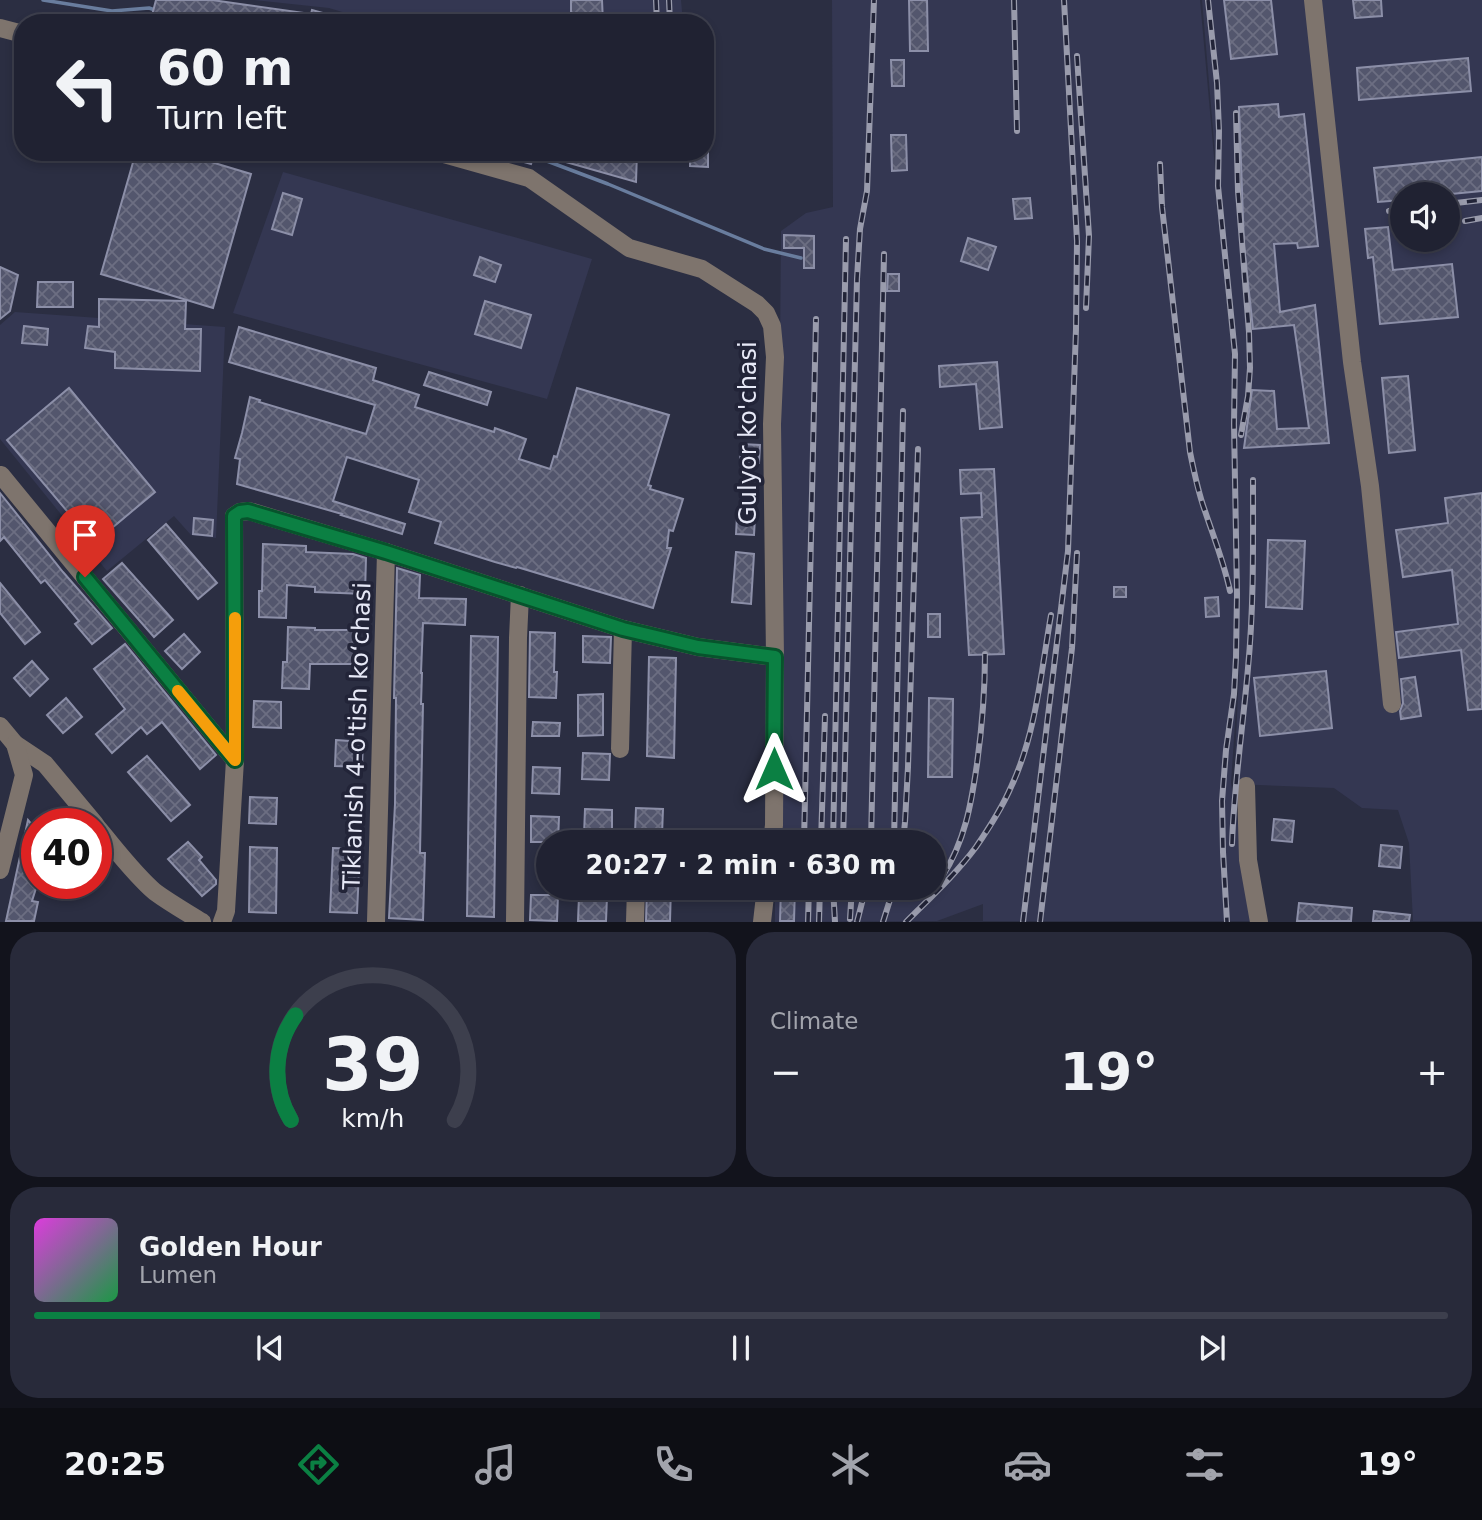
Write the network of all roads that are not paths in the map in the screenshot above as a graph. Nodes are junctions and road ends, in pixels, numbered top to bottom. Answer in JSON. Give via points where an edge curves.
{"nodes":[{"id":1,"x":1312,"y":0,"type":"edge"},
{"id":2,"x":469,"y":161,"type":"edge"},
{"id":3,"x":1,"y":475,"type":"edge"},
{"id":4,"x":386,"y":552,"type":"junction"},
{"id":5,"x":520,"y":595,"type":"junction"},
{"id":6,"x":623,"y":629,"type":"junction"},
{"id":7,"x":775,"y":657,"type":"junction"},
{"id":8,"x":1392,"y":704,"type":"dead end"},
{"id":9,"x":0,"y":726,"type":"edge"},
{"id":10,"x":15,"y":744,"type":"junction"},
{"id":11,"x":620,"y":750,"type":"dead end"},
{"id":12,"x":235,"y":760,"type":"junction"},
{"id":13,"x":1245,"y":786,"type":"dead end"},
{"id":14,"x":82,"y":808,"type":"edge"},
{"id":15,"x":773,"y":830,"type":"edge"},
{"id":16,"x":112,"y":845,"type":"edge"},
{"id":17,"x":0,"y":870,"type":"edge"},
{"id":18,"x":636,"y":900,"type":"edge"},
{"id":19,"x":764,"y":900,"type":"edge"},
{"id":20,"x":202,"y":922,"type":"edge"},
{"id":21,"x":222,"y":922,"type":"edge"},
{"id":22,"x":376,"y":922,"type":"edge"},
{"id":23,"x":515,"y":922,"type":"edge"},
{"id":24,"x":635,"y":922,"type":"edge"},
{"id":25,"x":761,"y":922,"type":"edge"},
{"id":26,"x":1259,"y":922,"type":"edge"}],
"edges":[{"from":1,"to":8,"type":"street"},
{"from":2,"to":7,"type":"street","name":"Gulyor ko'chasi","via":[[529,178],[629,248],[702,269],[766,313],[775,357]]},
{"from":3,"to":12,"type":"street"},
{"from":4,"to":5,"type":"street"},
{"from":4,"to":12,"type":"street","via":[[248,511],[234,516]]},
{"from":4,"to":22,"type":"street","name":"Tiklanish 4-o'tish ko‘chasi"},
{"from":5,"to":6,"type":"street"},
{"from":5,"to":23,"type":"street"},
{"from":6,"to":7,"type":"street","via":[[698,647]]},
{"from":6,"to":11,"type":"street"},
{"from":7,"to":15,"type":"street","name":"Gulyor ko'chasi"},
{"from":9,"to":10,"type":"street"},
{"from":10,"to":14,"type":"street","via":[[45,764]]},
{"from":10,"to":17,"type":"street","via":[[24,775]]},
{"from":12,"to":21,"type":"street"},
{"from":13,"to":26,"type":"street","via":[[1248,860]]},
{"from":16,"to":20,"type":"street","via":[[153,890]]},
{"from":18,"to":24,"type":"street"},
{"from":19,"to":25,"type":"street"}]}
